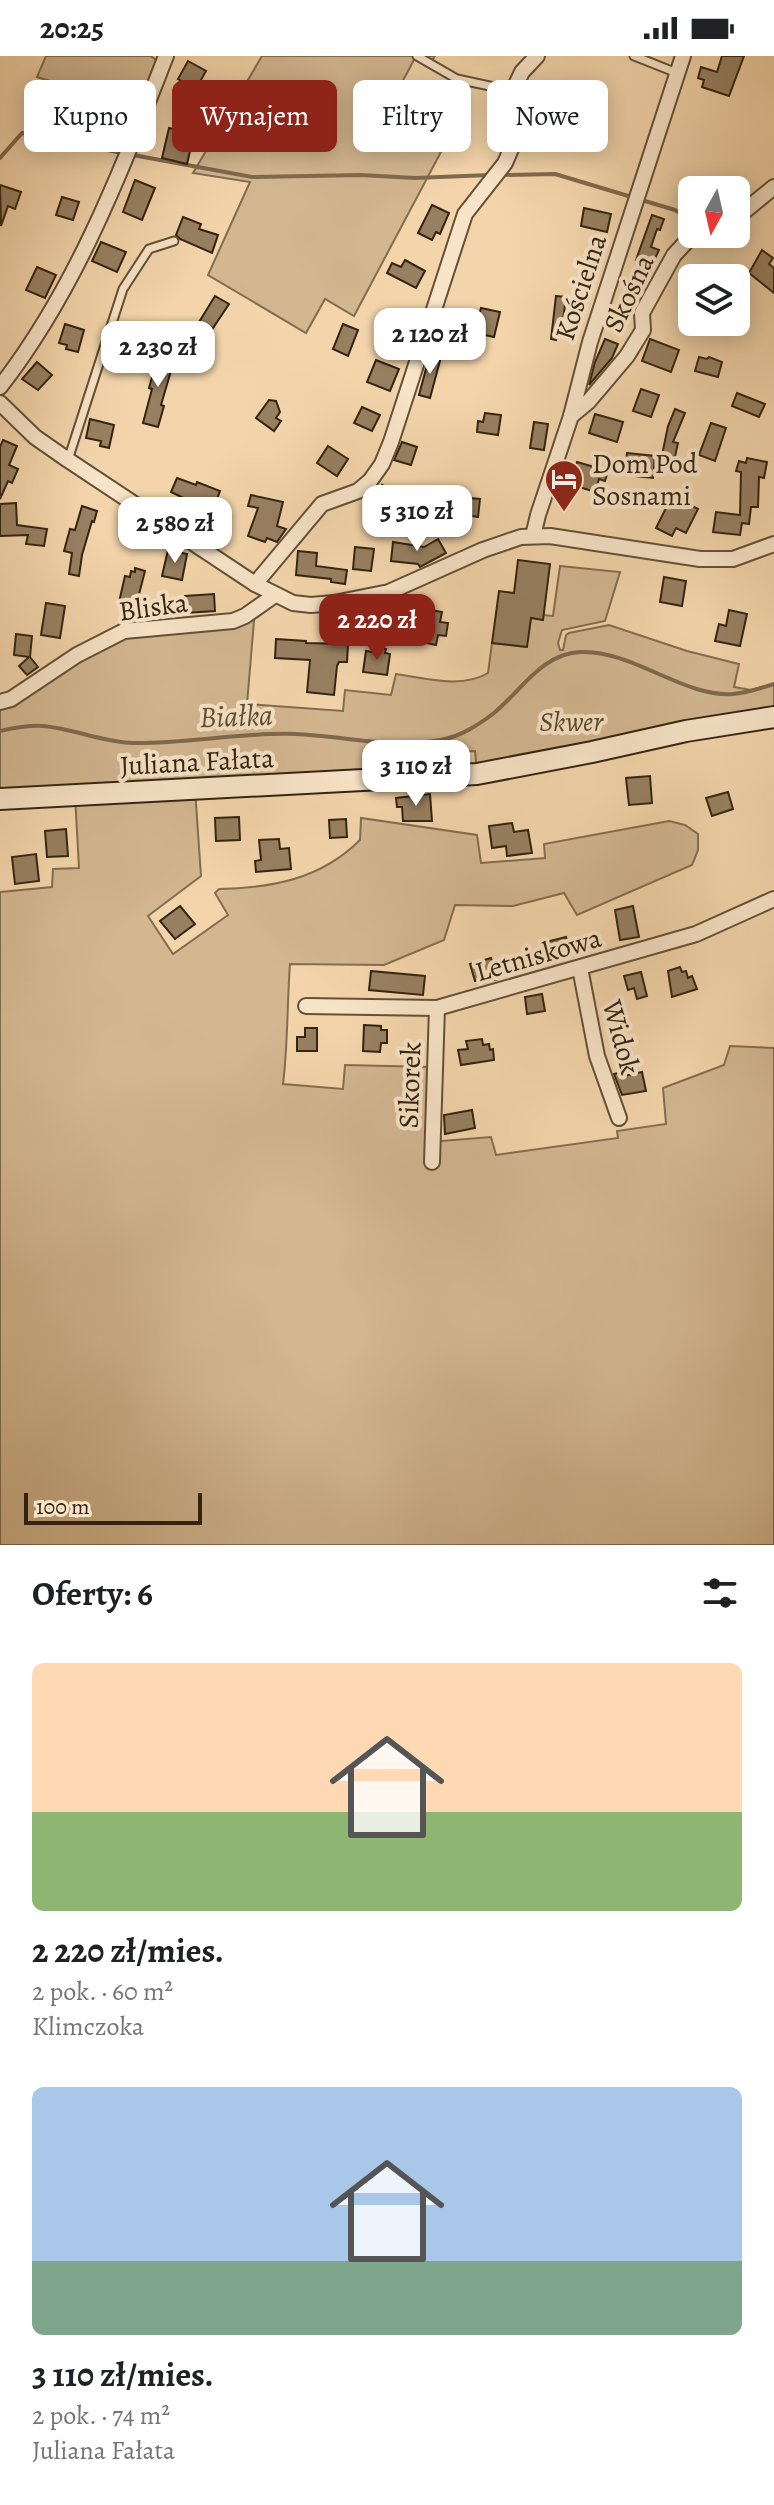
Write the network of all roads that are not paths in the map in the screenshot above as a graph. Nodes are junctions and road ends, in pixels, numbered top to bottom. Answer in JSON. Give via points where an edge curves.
{"nodes":[{"id":1,"x":166,"y":56,"type":"edge"},
{"id":2,"x":417,"y":56,"type":"edge"},
{"id":3,"x":537,"y":56,"type":"edge"},
{"id":4,"x":634,"y":56,"type":"edge"},
{"id":5,"x":683,"y":56,"type":"edge"},
{"id":6,"x":677,"y":73,"type":"junction"},
{"id":7,"x":518,"y":80,"type":"edge"},
{"id":8,"x":487,"y":85,"type":"edge"},
{"id":9,"x":508,"y":152,"type":"edge"},
{"id":10,"x":774,"y":187,"type":"edge"},
{"id":11,"x":750,"y":207,"type":"edge"},
{"id":12,"x":174,"y":241,"type":"dead end"},
{"id":13,"x":681,"y":248,"type":"edge"},
{"id":14,"x":0,"y":387,"type":"edge"},
{"id":15,"x":0,"y":403,"type":"edge"},
{"id":16,"x":571,"y":416,"type":"junction"},
{"id":17,"x":68,"y":460,"type":"junction"},
{"id":18,"x":533,"y":536,"type":"junction"},
{"id":19,"x":774,"y":544,"type":"edge"},
{"id":20,"x":255,"y":584,"type":"junction"},
{"id":21,"x":275,"y":595,"type":"junction"},
{"id":22,"x":0,"y":702,"type":"edge"},
{"id":23,"x":774,"y":717,"type":"edge"},
{"id":24,"x":0,"y":799,"type":"edge"},
{"id":25,"x":774,"y":899,"type":"edge"},
{"id":26,"x":580,"y":968,"type":"junction"},
{"id":27,"x":306,"y":1006,"type":"dead end"},
{"id":28,"x":437,"y":1008,"type":"junction"},
{"id":29,"x":619,"y":1118,"type":"dead end"},
{"id":30,"x":432,"y":1162,"type":"dead end"}],
"edges":[{"from":1,"to":14,"type":"street","via":[[77,265],[28,351]]},
{"from":2,"to":8,"type":"lane","via":[[457,79]]},
{"from":3,"to":7,"type":"street"},
{"from":4,"to":6,"type":"lane"},
{"from":5,"to":6,"type":"street","name":"Kościelna"},
{"from":6,"to":16,"type":"street","name":"Kościelna"},
{"from":9,"to":20,"type":"street","via":[[465,214],[382,464],[365,486],[322,504]]},
{"from":10,"to":11,"type":"street"},
{"from":12,"to":17,"type":"lane","via":[[149,249],[123,289]]},
{"from":13,"to":16,"type":"street","name":"Skośna","via":[[642,313],[643,330],[627,356]]},
{"from":15,"to":17,"type":"street"},
{"from":16,"to":18,"type":"street","name":"Kościelna"},
{"from":17,"to":20,"type":"street"},
{"from":18,"to":19,"type":"street","via":[[700,559],[733,559]]},
{"from":18,"to":21,"type":"street","via":[[503,541],[389,592],[354,601],[311,605]]},
{"from":20,"to":21,"type":"street"},
{"from":21,"to":22,"type":"street","name":"Bliska","via":[[233,621],[124,631]]},
{"from":23,"to":24,"type":"street","name":"Juliana Fałata","via":[[477,774]]},
{"from":25,"to":26,"type":"street","name":"Letniskowa","via":[[696,934]]},
{"from":26,"to":28,"type":"street","name":"Letniskowa"},
{"from":26,"to":29,"type":"street","name":"Widok","via":[[597,1056]]},
{"from":27,"to":28,"type":"street","name":"Letniskowa"},
{"from":28,"to":30,"type":"street","name":"Sikorek"}]}
